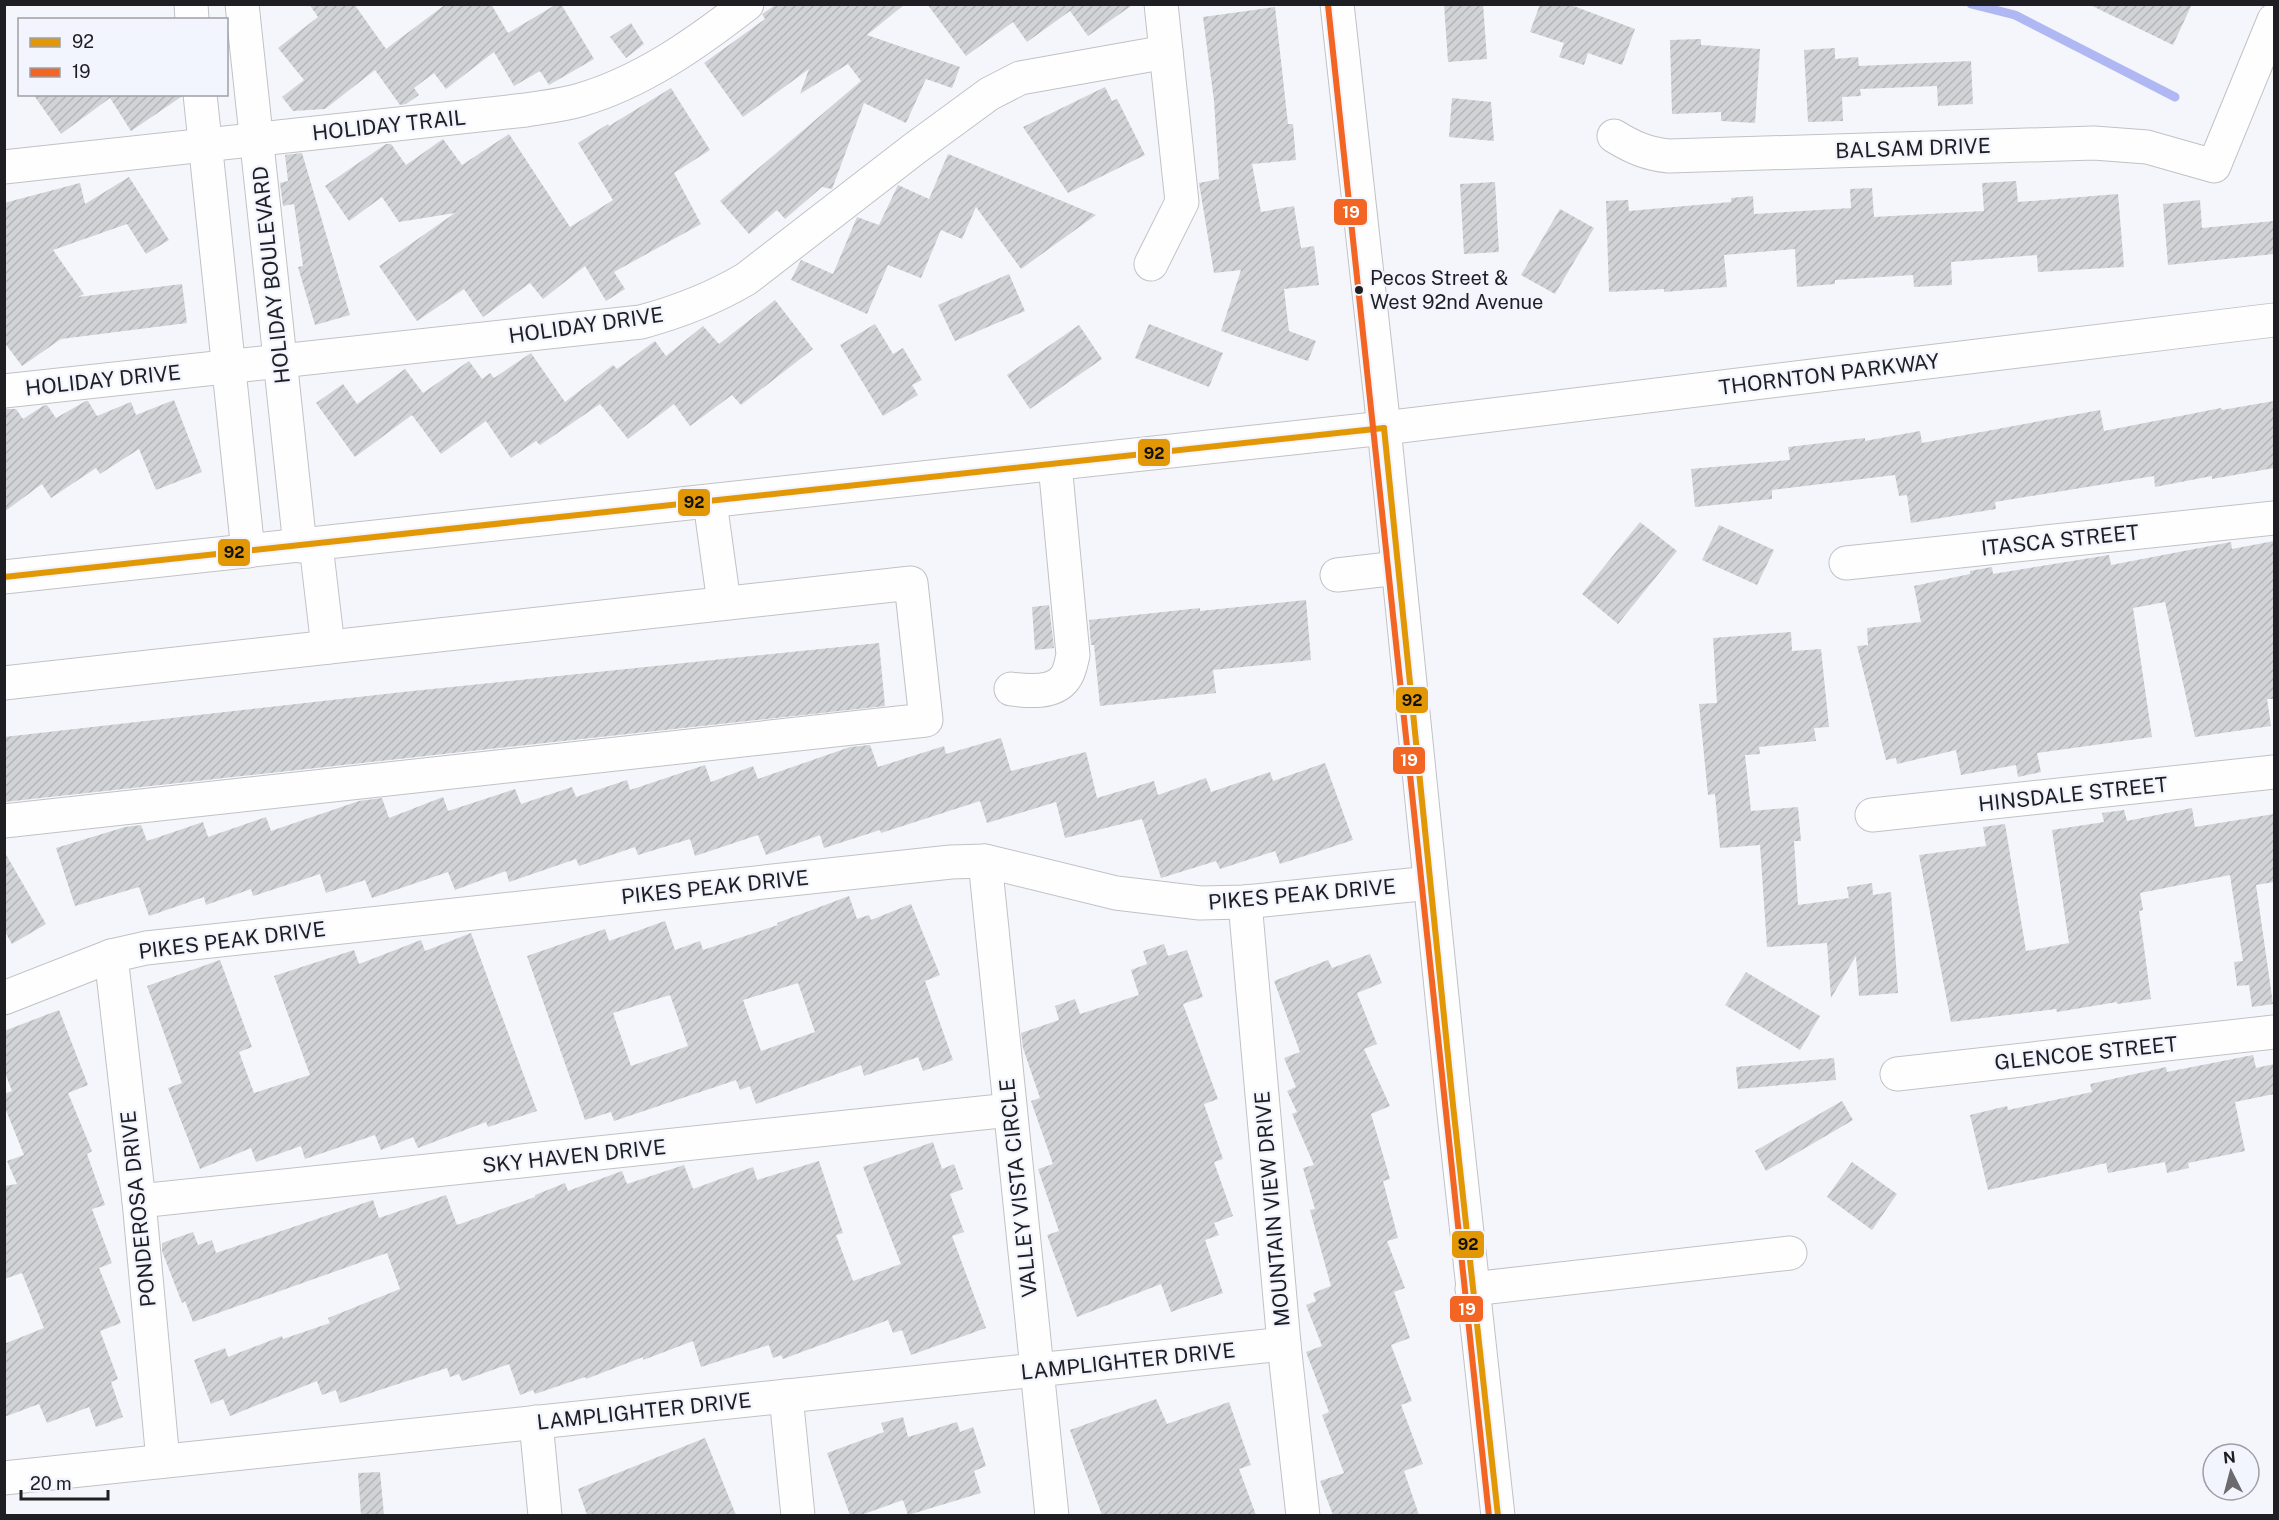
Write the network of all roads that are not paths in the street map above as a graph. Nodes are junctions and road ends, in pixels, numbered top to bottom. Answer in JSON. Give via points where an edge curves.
{"nodes":[{"id":1,"x":242,"y":4,"type":"edge"},
{"id":2,"x":747,"y":4,"type":"edge"},
{"id":3,"x":1161,"y":4,"type":"edge"},
{"id":4,"x":1337,"y":4,"type":"edge"},
{"id":5,"x":2274,"y":20,"type":"edge"},
{"id":6,"x":1166,"y":52,"type":"junction"},
{"id":7,"x":200,"y":96,"type":"edge"},
{"id":8,"x":1614,"y":136,"type":"dead end"},
{"id":9,"x":256,"y":139,"type":"junction"},
{"id":10,"x":206,"y":145,"type":"junction"},
{"id":11,"x":4,"y":167,"type":"edge"},
{"id":12,"x":1151,"y":264,"type":"dead end"},
{"id":13,"x":2274,"y":320,"type":"edge"},
{"id":14,"x":280,"y":361,"type":"junction"},
{"id":15,"x":229,"y":366,"type":"junction"},
{"id":16,"x":4,"y":391,"type":"edge"},
{"id":17,"x":1384,"y":428,"type":"junction"},
{"id":18,"x":1055,"y":464,"type":"junction"},
{"id":19,"x":710,"y":502,"type":"junction"},
{"id":20,"x":2274,"y":518,"type":"edge"},
{"id":21,"x":308,"y":545,"type":"junction"},
{"id":22,"x":248,"y":551,"type":"junction"},
{"id":23,"x":1846,"y":563,"type":"dead end"},
{"id":24,"x":1398,"y":568,"type":"junction"},
{"id":25,"x":1337,"y":575,"type":"dead end"},
{"id":26,"x":4,"y":577,"type":"edge"},
{"id":27,"x":724,"y":603,"type":"junction"},
{"id":28,"x":328,"y":647,"type":"junction"},
{"id":29,"x":4,"y":683,"type":"edge"},
{"id":30,"x":1011,"y":689,"type":"dead end"},
{"id":31,"x":2274,"y":772,"type":"edge"},
{"id":32,"x":1872,"y":815,"type":"dead end"},
{"id":33,"x":4,"y":821,"type":"edge"},
{"id":34,"x":984,"y":861,"type":"junction"},
{"id":35,"x":1430,"y":883,"type":"junction"},
{"id":36,"x":1245,"y":902,"type":"junction"},
{"id":37,"x":111,"y":956,"type":"junction"},
{"id":38,"x":4,"y":998,"type":"edge"},
{"id":39,"x":2274,"y":1032,"type":"edge"},
{"id":40,"x":1897,"y":1074,"type":"dead end"},
{"id":41,"x":1010,"y":1110,"type":"junction"},
{"id":42,"x":139,"y":1202,"type":"junction"},
{"id":43,"x":1790,"y":1253,"type":"dead end"},
{"id":44,"x":1472,"y":1289,"type":"junction"},
{"id":45,"x":1284,"y":1344,"type":"junction"},
{"id":46,"x":1037,"y":1370,"type":"junction"},
{"id":47,"x":786,"y":1396,"type":"junction"},
{"id":48,"x":536,"y":1422,"type":"junction"},
{"id":49,"x":163,"y":1461,"type":"junction"},
{"id":50,"x":4,"y":1478,"type":"edge"},
{"id":51,"x":546,"y":1515,"type":"edge"},
{"id":52,"x":798,"y":1515,"type":"edge"},
{"id":53,"x":1052,"y":1515,"type":"edge"},
{"id":54,"x":1303,"y":1515,"type":"edge"},
{"id":55,"x":1498,"y":1515,"type":"edge"}],
"edges":[{"from":1,"to":9,"type":"street","name":"HOLIDAY BOULEVARD"},
{"from":2,"to":9,"type":"street","name":"HOLIDAY TRAIL","via":[[646,73],[579,100],[526,110]]},
{"from":3,"to":6,"type":"street"},
{"from":4,"to":17,"type":"street"},
{"from":5,"to":8,"type":"street","name":"BALSAM DRIVE","via":[[2214,166],[2147,147],[2094,143],[1669,156],[1636,149]]},
{"from":6,"to":12,"type":"street","via":[[1182,202]]},
{"from":6,"to":14,"type":"street","name":"HOLIDAY DRIVE","via":[[1020,78],[989,94],[746,279],[718,296],[676,313],[641,322]]},
{"from":7,"to":10,"type":"street"},
{"from":9,"to":10,"type":"street","name":"HOLIDAY TRAIL"},
{"from":9,"to":14,"type":"street","name":"HOLIDAY BOULEVARD"},
{"from":10,"to":11,"type":"street","name":"HOLIDAY TRAIL"},
{"from":10,"to":15,"type":"street"},
{"from":13,"to":17,"type":"street","name":"THORNTON PARKWAY"},
{"from":14,"to":15,"type":"street","name":"HOLIDAY DRIVE"},
{"from":14,"to":21,"type":"street","name":"HOLIDAY BOULEVARD"},
{"from":15,"to":16,"type":"street","name":"HOLIDAY DRIVE"},
{"from":15,"to":22,"type":"street"},
{"from":17,"to":18,"type":"street","name":"THORNTON PARKWAY"},
{"from":17,"to":24,"type":"street"},
{"from":18,"to":19,"type":"street","name":"THORNTON PARKWAY"},
{"from":18,"to":30,"type":"street","via":[[1073,655],[1065,680],[1053,687]]},
{"from":19,"to":21,"type":"street","name":"THORNTON PARKWAY"},
{"from":19,"to":27,"type":"street"},
{"from":20,"to":23,"type":"street","name":"ITASCA STREET"},
{"from":21,"to":22,"type":"street","name":"THORNTON PARKWAY"},
{"from":21,"to":28,"type":"street","name":"HOLIDAY BOULEVARD"},
{"from":22,"to":26,"type":"street","name":"THORNTON PARKWAY"},
{"from":24,"to":25,"type":"street"},
{"from":24,"to":35,"type":"street"},
{"from":27,"to":28,"type":"street"},
{"from":27,"to":33,"type":"street","via":[[911,583],[926,720]]},
{"from":28,"to":29,"type":"street"},
{"from":31,"to":32,"type":"street","name":"HINSDALE STREET"},
{"from":34,"to":36,"type":"street","name":"PIKES PEAK DRIVE","via":[[1136,896],[1200,903]]},
{"from":34,"to":37,"type":"street","name":"PIKES PEAK DRIVE","via":[[158,947]]},
{"from":34,"to":41,"type":"street","name":"VALLEY VISTA CIRCLE"},
{"from":35,"to":36,"type":"street","name":"PIKES PEAK DRIVE"},
{"from":35,"to":44,"type":"street"},
{"from":36,"to":45,"type":"street","name":"MOUNTAIN VIEW DRIVE"},
{"from":37,"to":38,"type":"street","name":"PIKES PEAK DRIVE"},
{"from":37,"to":42,"type":"street","name":"PONDEROSA DRIVE"},
{"from":39,"to":40,"type":"street","name":"GLENCOE STREET"},
{"from":41,"to":42,"type":"street","name":"SKY HAVEN DRIVE"},
{"from":41,"to":46,"type":"street","name":"VALLEY VISTA CIRCLE"},
{"from":42,"to":49,"type":"street","name":"PONDEROSA DRIVE"},
{"from":43,"to":44,"type":"street"},
{"from":44,"to":55,"type":"street"},
{"from":45,"to":46,"type":"street","name":"LAMPLIGHTER DRIVE"},
{"from":45,"to":54,"type":"street","name":"MOUNTAIN VIEW DRIVE"},
{"from":46,"to":47,"type":"street","name":"LAMPLIGHTER DRIVE"},
{"from":46,"to":53,"type":"street","name":"VALLEY VISTA CIRCLE"},
{"from":47,"to":48,"type":"street","name":"LAMPLIGHTER DRIVE"},
{"from":47,"to":52,"type":"street"},
{"from":48,"to":49,"type":"street","name":"LAMPLIGHTER DRIVE"},
{"from":48,"to":51,"type":"street"},
{"from":49,"to":50,"type":"street","name":"LAMPLIGHTER DRIVE"}]}
